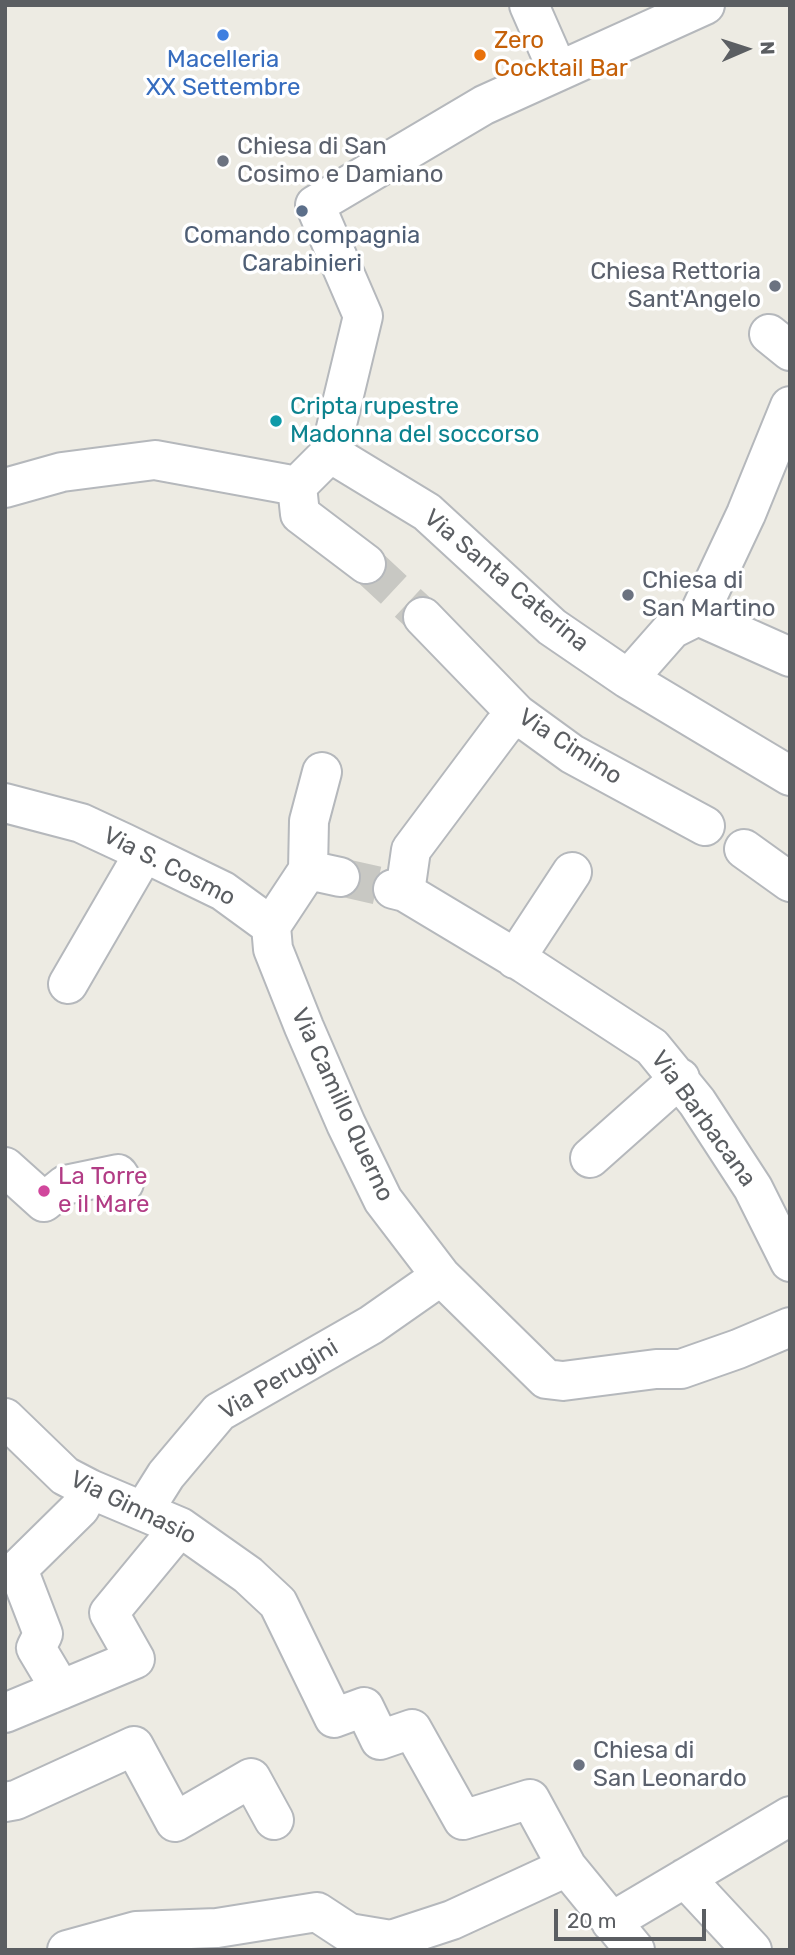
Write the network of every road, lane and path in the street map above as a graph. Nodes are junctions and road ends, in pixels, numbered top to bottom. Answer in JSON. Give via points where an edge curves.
{"nodes":[{"id":1,"x":529,"y":5,"type":"edge"},
{"id":2,"x":705,"y":5,"type":"edge"},
{"id":3,"x":558,"y":71,"type":"junction"},
{"id":4,"x":790,"y":406,"type":"edge"},
{"id":5,"x":330,"y":453,"type":"junction"},
{"id":6,"x":297,"y":486,"type":"junction"},
{"id":7,"x":5,"y":488,"type":"edge"},
{"id":8,"x":366,"y":564,"type":"tunnel mouth"},
{"id":9,"x":698,"y":616,"type":"junction"},
{"id":10,"x":423,"y":617,"type":"tunnel mouth"},
{"id":11,"x":790,"y":657,"type":"edge"},
{"id":12,"x":628,"y":679,"type":"junction"},
{"id":13,"x":517,"y":714,"type":"junction"},
{"id":14,"x":322,"y":772,"type":"dead end"},
{"id":15,"x":790,"y":776,"type":"edge"},
{"id":16,"x":5,"y":803,"type":"edge"},
{"id":17,"x":705,"y":827,"type":"dead end"},
{"id":18,"x":744,"y":849,"type":"dead end"},
{"id":19,"x":144,"y":853,"type":"junction"},
{"id":20,"x":572,"y":872,"type":"dead end"},
{"id":21,"x":790,"y":882,"type":"edge"},
{"id":22,"x":271,"y":926,"type":"junction"},
{"id":23,"x":515,"y":959,"type":"junction"},
{"id":24,"x":68,"y":984,"type":"dead end"},
{"id":25,"x":680,"y":1078,"type":"junction"},
{"id":26,"x":590,"y":1158,"type":"dead end"},
{"id":27,"x":5,"y":1167,"type":"edge"},
{"id":28,"x":124,"y":1183,"type":"dead end"},
{"id":29,"x":790,"y":1262,"type":"edge"},
{"id":30,"x":440,"y":1276,"type":"junction"},
{"id":31,"x":790,"y":1327,"type":"edge"},
{"id":32,"x":5,"y":1418,"type":"edge"},
{"id":33,"x":90,"y":1489,"type":"junction"},
{"id":34,"x":144,"y":1510,"type":"junction"},
{"id":35,"x":180,"y":1527,"type":"junction"},
{"id":36,"x":61,"y":1690,"type":"junction"},
{"id":37,"x":5,"y":1713,"type":"edge"},
{"id":38,"x":5,"y":1802,"type":"edge"},
{"id":39,"x":790,"y":1816,"type":"edge"},
{"id":40,"x":274,"y":1820,"type":"dead end"},
{"id":41,"x":567,"y":1867,"type":"junction"},
{"id":42,"x":685,"y":1878,"type":"junction"},
{"id":43,"x":623,"y":1936,"type":"edge"},
{"id":44,"x":67,"y":1950,"type":"edge"},
{"id":45,"x":752,"y":1950,"type":"edge"}],
"edges":[{"from":1,"to":3,"type":"street"},
{"from":2,"to":3,"type":"street"},
{"from":3,"to":5,"type":"street","via":[[484,105],[315,205],[363,316]]},
{"from":4,"to":9,"type":"street"},
{"from":5,"to":6,"type":"street"},
{"from":5,"to":12,"type":"street","name":"Via Santa Caterina","via":[[427,512],[552,627]]},
{"from":6,"to":7,"type":"street","via":[[155,460],[62,472]]},
{"from":6,"to":8,"type":"street","via":[[300,514]]},
{"from":9,"to":11,"type":"street"},
{"from":9,"to":12,"type":"street","via":[[672,629]]},
{"from":10,"to":13,"type":"street","name":"Via Cimino"},
{"from":12,"to":15,"type":"street","name":"Via Santa Caterina"},
{"from":13,"to":17,"type":"street","name":"Via Cimino","via":[[572,754]]},
{"from":13,"to":23,"type":"street","name":"Via Barbacana","via":[[411,850],[399,891]]},
{"from":14,"to":22,"type":"street","via":[[309,821],[324,873]]},
{"from":16,"to":19,"type":"street","name":"Via S. Cosmo","via":[[81,823]]},
{"from":18,"to":21,"type":"street"},
{"from":19,"to":22,"type":"street","name":"Via S. Cosmo","via":[[223,891]]},
{"from":19,"to":24,"type":"street"},
{"from":20,"to":23,"type":"street"},
{"from":22,"to":30,"type":"street","name":"Via Camillo Querno","via":[[273,948],[351,1136],[383,1200]]},
{"from":23,"to":25,"type":"street","name":"Via Barbacana","via":[[652,1047]]},
{"from":25,"to":26,"type":"street"},
{"from":25,"to":29,"type":"street","name":"Via Barbacana","via":[[754,1188]]},
{"from":27,"to":28,"type":"street","via":[[44,1202],[65,1185],[118,1174]]},
{"from":30,"to":31,"type":"street","name":"Via Camillo Querno","via":[[546,1379],[681,1369]]},
{"from":30,"to":34,"type":"street","name":"Via Perugini","via":[[371,1325],[219,1412],[166,1475]]},
{"from":32,"to":33,"type":"street","name":"Via Ginnasio","via":[[65,1476]]},
{"from":33,"to":34,"type":"street","name":"Via Ginnasio"},
{"from":33,"to":36,"type":"street","via":[[80,1508],[18,1569],[43,1634],[36,1648]]},
{"from":34,"to":35,"type":"street","name":"Via Ginnasio"},
{"from":35,"to":36,"type":"street","via":[[109,1613],[135,1659]]},
{"from":35,"to":41,"type":"street","name":"Via Ginnasio","via":[[248,1575],[278,1603],[334,1718],[363,1707],[380,1740],[411,1729],[463,1820],[530,1799]]},
{"from":36,"to":37,"type":"street"},
{"from":38,"to":40,"type":"street","via":[[134,1746],[176,1822],[251,1778]]},
{"from":39,"to":42,"type":"street"},
{"from":41,"to":43,"type":"street"},
{"from":41,"to":44,"type":"street","via":[[452,1920],[391,1940],[349,1933],[317,1912],[217,1928],[136,1931]]},
{"from":42,"to":43,"type":"street"},
{"from":42,"to":45,"type":"street"}]}
